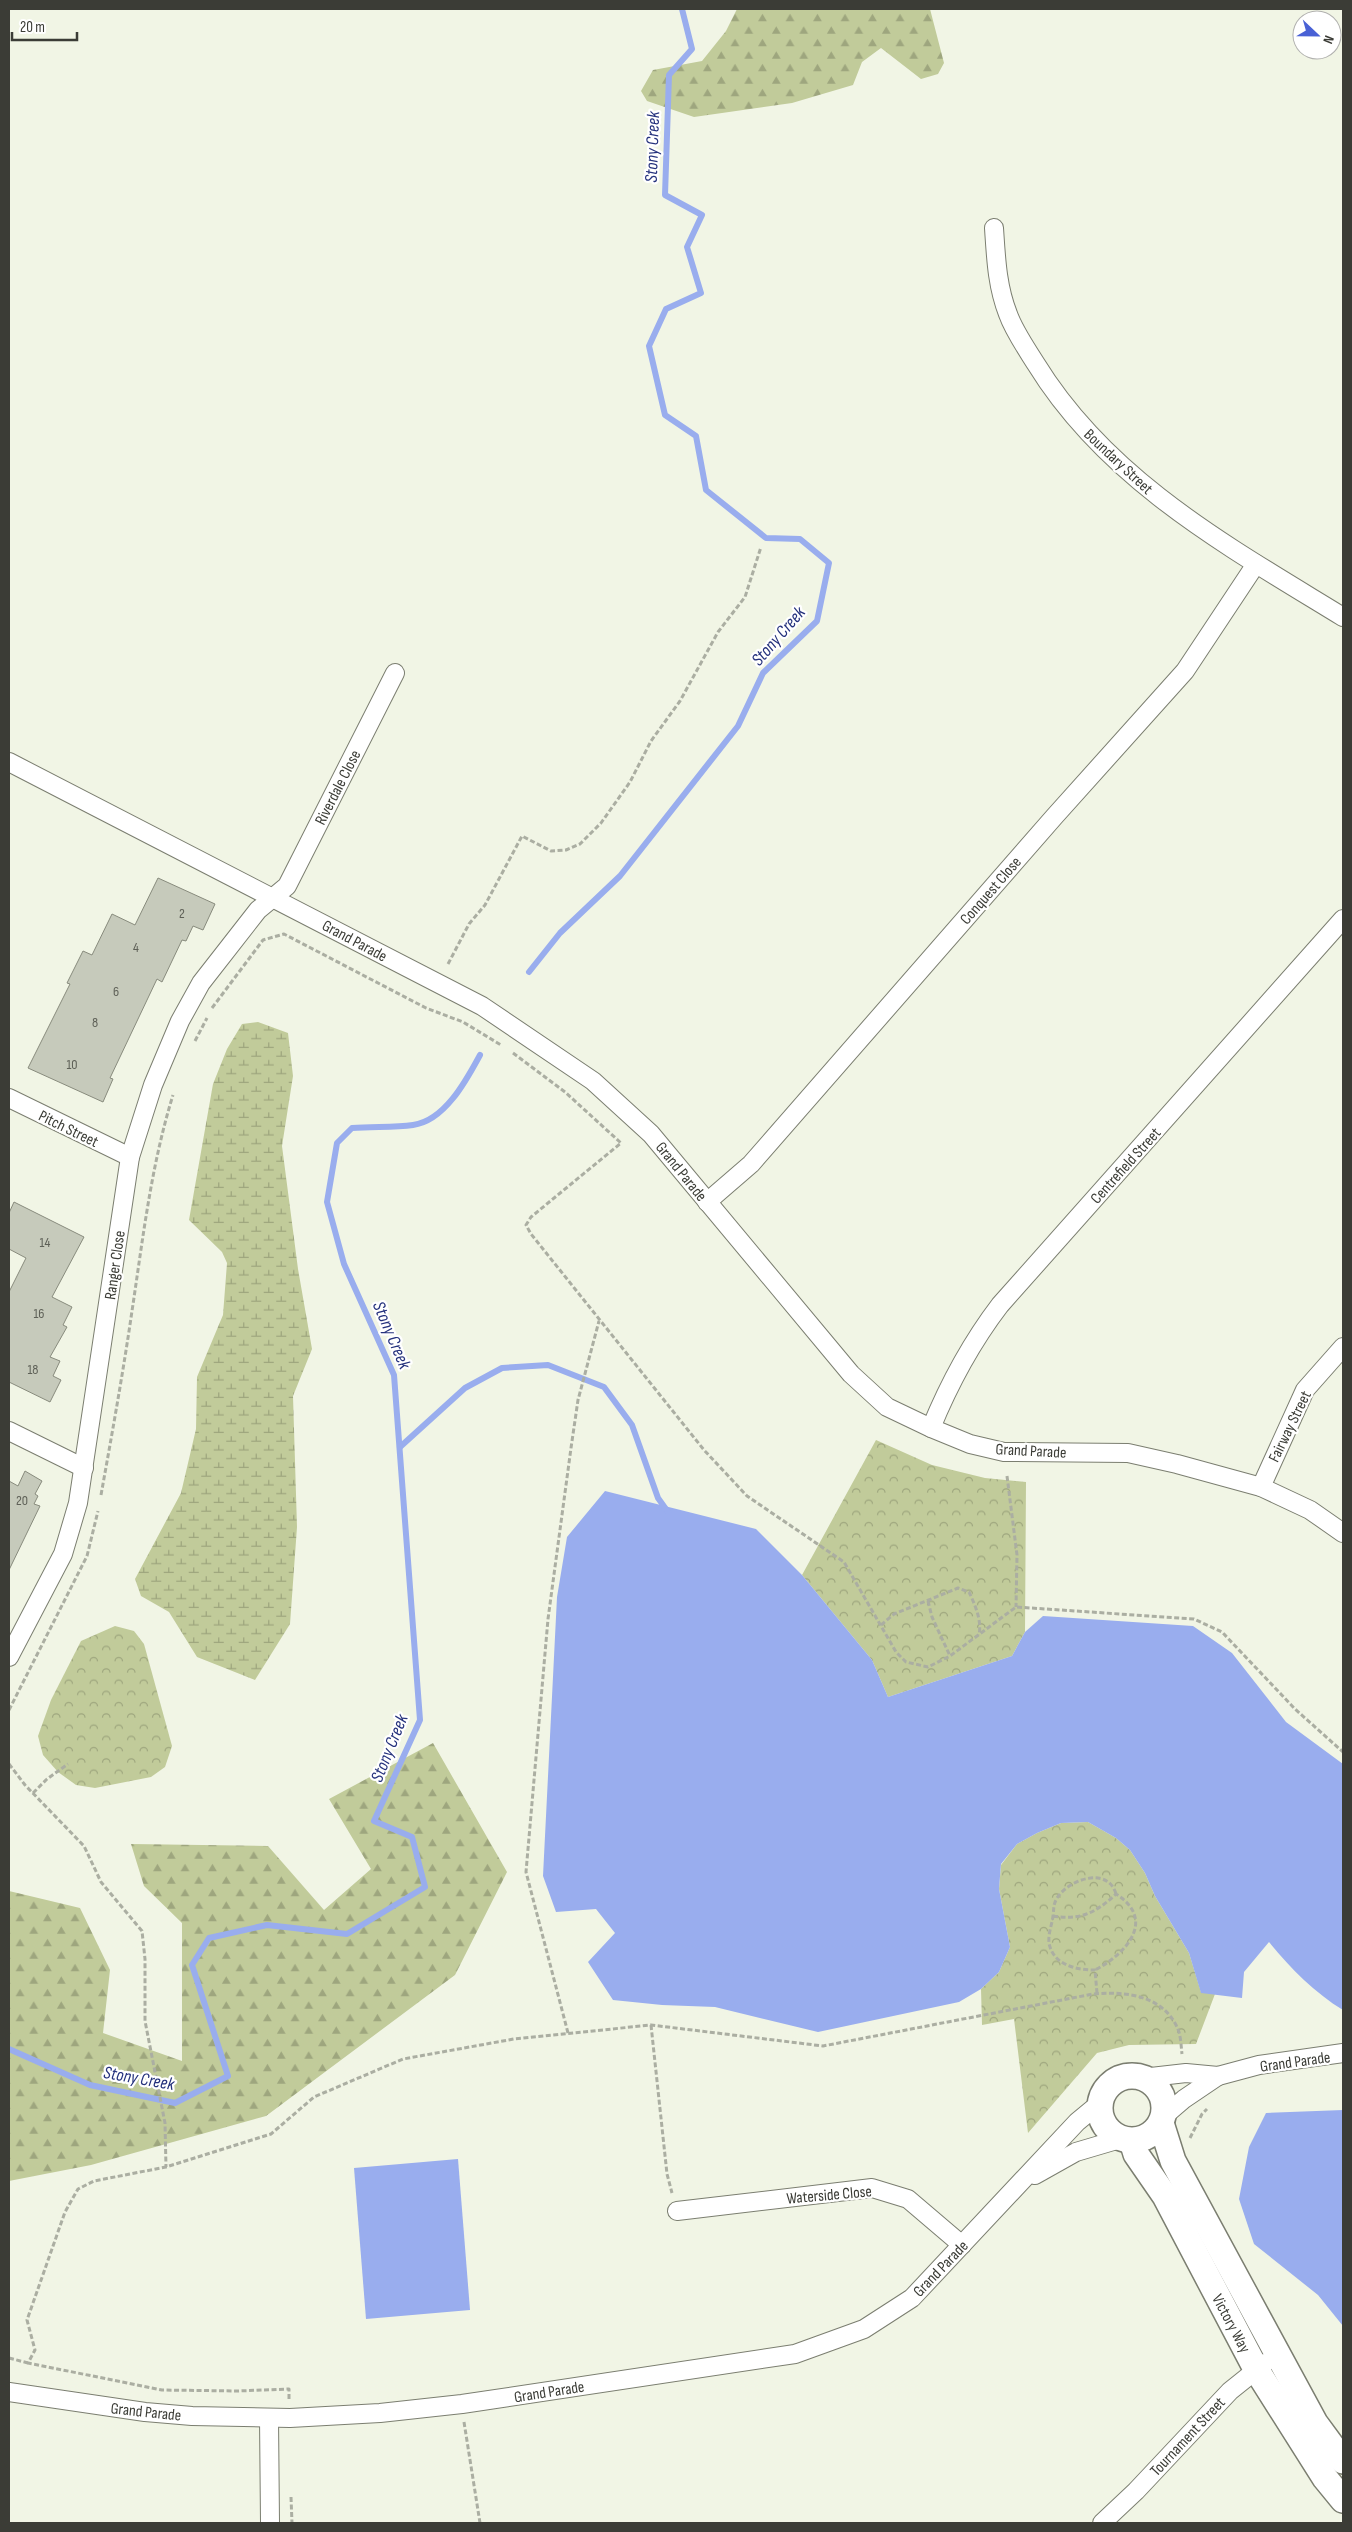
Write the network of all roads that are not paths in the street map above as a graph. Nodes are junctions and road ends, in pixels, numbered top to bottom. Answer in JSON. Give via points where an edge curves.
{"nodes":[{"id":1,"x":994,"y":228,"type":"dead end"},
{"id":2,"x":1256,"y":564,"type":"junction"},
{"id":3,"x":1343,"y":617,"type":"edge"},
{"id":4,"x":395,"y":673,"type":"dead end"},
{"id":5,"x":9,"y":762,"type":"edge"},
{"id":6,"x":273,"y":897,"type":"junction"},
{"id":7,"x":1343,"y":918,"type":"edge"},
{"id":8,"x":9,"y":1098,"type":"edge"},
{"id":9,"x":130,"y":1157,"type":"junction"},
{"id":10,"x":708,"y":1202,"type":"junction"},
{"id":11,"x":1343,"y":1347,"type":"edge"},
{"id":12,"x":931,"y":1428,"type":"junction"},
{"id":13,"x":9,"y":1430,"type":"edge"},
{"id":14,"x":84,"y":1468,"type":"junction"},
{"id":15,"x":1261,"y":1487,"type":"junction"},
{"id":16,"x":1343,"y":1533,"type":"edge"},
{"id":17,"x":9,"y":1657,"type":"edge"},
{"id":18,"x":1343,"y":2053,"type":"edge"},
{"id":19,"x":1218,"y":2076,"type":"junction"},
{"id":20,"x":1142,"y":2078,"type":"junction"},
{"id":21,"x":1100,"y":2103,"type":"junction"},
{"id":22,"x":1162,"y":2120,"type":"junction"},
{"id":23,"x":1126,"y":2140,"type":"junction"},
{"id":24,"x":1025,"y":2180,"type":"junction"},
{"id":25,"x":677,"y":2210,"type":"road end"},
{"id":26,"x":962,"y":2245,"type":"junction"},
{"id":27,"x":1278,"y":2354,"type":"junction"},
{"id":28,"x":1256,"y":2369,"type":"junction"},
{"id":29,"x":9,"y":2392,"type":"edge"},
{"id":30,"x":269,"y":2418,"type":"junction"},
{"id":31,"x":1343,"y":2461,"type":"edge"},
{"id":32,"x":1343,"y":2500,"type":"edge"},
{"id":33,"x":270,"y":2523,"type":"edge"},
{"id":34,"x":1102,"y":2523,"type":"edge"}],
"edges":[{"from":1,"to":2,"type":"street","name":"Boundary Street","via":[[998,279],[1008,315],[1051,388],[1082,426],[1152,494]]},
{"from":2,"to":3,"type":"street","name":"Boundary Street"},
{"from":2,"to":10,"type":"street","name":"Conquest Close","via":[[1185,671],[751,1164]]},
{"from":4,"to":6,"type":"street","name":"Riverdale Close","via":[[287,886]]},
{"from":5,"to":6,"type":"street","name":"Grand Parade"},
{"from":6,"to":9,"type":"street","name":"Ranger Close","via":[[258,910],[201,983],[180,1021],[153,1084]]},
{"from":6,"to":10,"type":"street","name":"Grand Parade","via":[[482,1006],[593,1081],[652,1134]]},
{"from":7,"to":12,"type":"street","name":"Centrefield Street","via":[[1000,1305],[977,1336]]},
{"from":8,"to":9,"type":"street","name":"Pitch Street"},
{"from":9,"to":14,"type":"street","name":"Ranger Close"},
{"from":10,"to":12,"type":"street","name":"Grand Parade","via":[[851,1374],[887,1407]]},
{"from":11,"to":15,"type":"street","name":"Fairway Street","via":[[1305,1390]]},
{"from":12,"to":15,"type":"street","name":"Grand Parade","via":[[970,1444],[1004,1452],[1128,1453]]},
{"from":13,"to":14,"type":"street"},
{"from":14,"to":17,"type":"street","name":"Ranger Close","via":[[78,1503],[62,1554]]},
{"from":15,"to":16,"type":"street","name":"Grand Parade","via":[[1310,1510]]},
{"from":18,"to":19,"type":"street","name":"Grand Parade","via":[[1259,2065]]},
{"from":19,"to":20,"type":"street","name":"Grand Parade","via":[[1186,2073]]},
{"from":19,"to":22,"type":"street","name":"Grand Parade","via":[[1184,2099]]},
{"from":20,"to":21,"type":"street","via":[[1120,2078],[1107,2088]]},
{"from":20,"to":22,"type":"street","via":[[1160,2092]]},
{"from":21,"to":23,"type":"street","via":[[1104,2125],[1111,2134]]},
{"from":21,"to":24,"type":"street","name":"Grand Parade","via":[[1076,2122]]},
{"from":22,"to":23,"type":"street","via":[[1143,2139]]},
{"from":22,"to":27,"type":"street","name":"Victory Way","via":[[1173,2161]]},
{"from":23,"to":24,"type":"street","name":"Grand Parade","via":[[1076,2152]]},
{"from":23,"to":28,"type":"street","name":"Victory Way","via":[[1165,2196]]},
{"from":24,"to":26,"type":"street","name":"Grand Parade"},
{"from":25,"to":26,"type":"street","name":"Waterside Close","via":[[872,2188],[908,2199]]},
{"from":26,"to":30,"type":"street","name":"Grand Parade","via":[[904,2303],[864,2329],[795,2354],[462,2404],[380,2413]]},
{"from":27,"to":28,"type":"street","name":"Tournament Street"},
{"from":27,"to":31,"type":"street","name":"Victory Way","via":[[1315,2423]]},
{"from":28,"to":32,"type":"street","name":"Victory Way","via":[[1325,2478]]},
{"from":28,"to":34,"type":"street","name":"Tournament Street","via":[[1230,2391]]},
{"from":29,"to":30,"type":"street","name":"Grand Parade","via":[[145,2412]]},
{"from":30,"to":33,"type":"street"}]}
